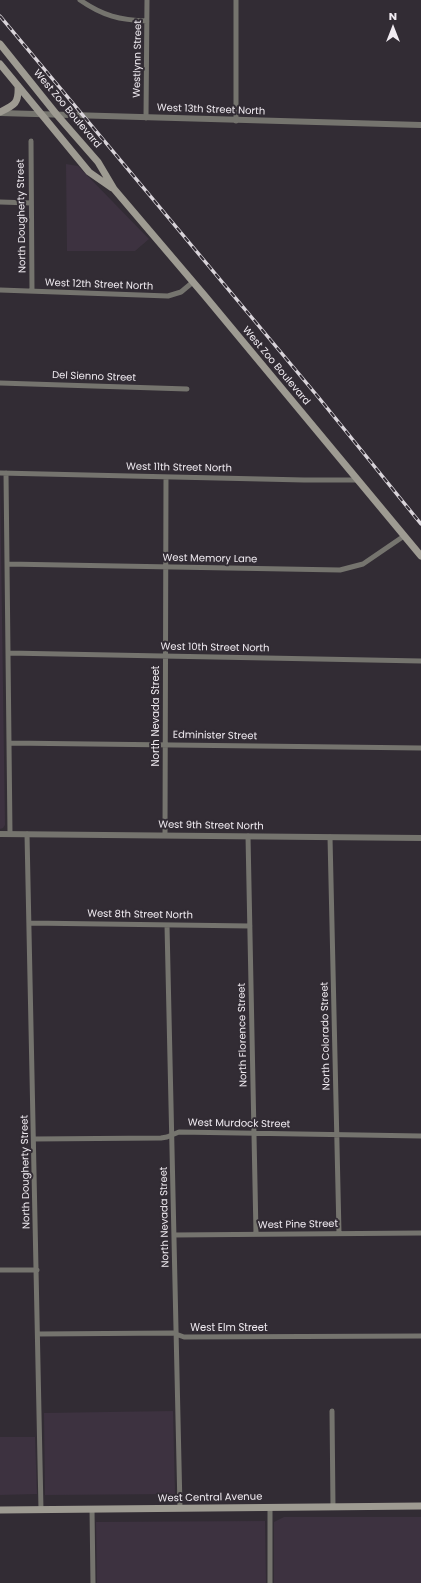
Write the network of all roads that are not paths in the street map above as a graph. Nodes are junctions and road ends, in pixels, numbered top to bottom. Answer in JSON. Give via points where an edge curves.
{"nodes":[{"id":1,"x":80,"y":0,"type":"edge"},
{"id":2,"x":147,"y":0,"type":"edge"},
{"id":3,"x":236,"y":0,"type":"edge"},
{"id":4,"x":147,"y":21,"type":"junction"},
{"id":5,"x":0,"y":44,"type":"edge"},
{"id":6,"x":0,"y":64,"type":"edge"},
{"id":7,"x":18,"y":85,"type":"junction"},
{"id":8,"x":0,"y":113,"type":"edge"},
{"id":9,"x":42,"y":114,"type":"junction"},
{"id":10,"x":57,"y":115,"type":"junction"},
{"id":11,"x":146,"y":118,"type":"junction"},
{"id":12,"x":236,"y":121,"type":"junction"},
{"id":13,"x":421,"y":126,"type":"edge"},
{"id":14,"x":31,"y":142,"type":"dead end"},
{"id":15,"x":114,"y":189,"type":"junction"},
{"id":16,"x":0,"y":202,"type":"edge"},
{"id":17,"x":31,"y":203,"type":"junction"},
{"id":18,"x":193,"y":282,"type":"junction"},
{"id":19,"x":0,"y":290,"type":"edge"},
{"id":20,"x":32,"y":291,"type":"junction"},
{"id":21,"x":0,"y":383,"type":"edge"},
{"id":22,"x":187,"y":389,"type":"dead end"},
{"id":23,"x":3,"y":473,"type":"edge"},
{"id":24,"x":166,"y":477,"type":"junction"},
{"id":25,"x":358,"y":480,"type":"junction"},
{"id":26,"x":404,"y":536,"type":"junction"},
{"id":27,"x":421,"y":556,"type":"edge"},
{"id":28,"x":7,"y":564,"type":"junction"},
{"id":29,"x":166,"y":567,"type":"junction"},
{"id":30,"x":8,"y":653,"type":"junction"},
{"id":31,"x":166,"y":656,"type":"junction"},
{"id":32,"x":421,"y":661,"type":"edge"},
{"id":33,"x":9,"y":742,"type":"junction"},
{"id":34,"x":166,"y":744,"type":"junction"},
{"id":35,"x":421,"y":748,"type":"edge"},
{"id":36,"x":0,"y":834,"type":"edge"},
{"id":37,"x":10,"y":834,"type":"junction"},
{"id":38,"x":27,"y":834,"type":"junction"},
{"id":39,"x":165,"y":835,"type":"junction"},
{"id":40,"x":248,"y":836,"type":"junction"},
{"id":41,"x":330,"y":837,"type":"junction"},
{"id":42,"x":421,"y":838,"type":"edge"},
{"id":43,"x":29,"y":923,"type":"junction"},
{"id":44,"x":167,"y":925,"type":"junction"},
{"id":45,"x":250,"y":926,"type":"junction"},
{"id":46,"x":255,"y":1133,"type":"junction"},
{"id":47,"x":337,"y":1134,"type":"junction"},
{"id":48,"x":172,"y":1135,"type":"junction"},
{"id":49,"x":421,"y":1136,"type":"edge"},
{"id":50,"x":34,"y":1139,"type":"junction"},
{"id":51,"x":339,"y":1233,"type":"junction"},
{"id":52,"x":421,"y":1233,"type":"edge"},
{"id":53,"x":256,"y":1234,"type":"junction"},
{"id":54,"x":174,"y":1235,"type":"junction"},
{"id":55,"x":0,"y":1270,"type":"edge"},
{"id":56,"x":37,"y":1270,"type":"junction"},
{"id":57,"x":38,"y":1334,"type":"junction"},
{"id":58,"x":177,"y":1335,"type":"junction"},
{"id":59,"x":421,"y":1336,"type":"edge"},
{"id":60,"x":332,"y":1411,"type":"dead end"},
{"id":61,"x":421,"y":1506,"type":"edge"},
{"id":62,"x":333,"y":1507,"type":"junction"},
{"id":63,"x":180,"y":1508,"type":"junction"},
{"id":64,"x":270,"y":1508,"type":"junction"},
{"id":65,"x":92,"y":1509,"type":"junction"},
{"id":66,"x":0,"y":1510,"type":"edge"},
{"id":67,"x":41,"y":1510,"type":"junction"},
{"id":68,"x":93,"y":1583,"type":"edge"},
{"id":69,"x":270,"y":1583,"type":"edge"}],
"edges":[{"from":1,"to":4,"type":"street","via":[[113,17]]},
{"from":2,"to":4,"type":"street","name":"Westlynn Street"},
{"from":3,"to":12,"type":"street"},
{"from":4,"to":11,"type":"street","name":"Westlynn Street"},
{"from":5,"to":10,"type":"main road","name":"West Zoo Boulevard"},
{"from":6,"to":7,"type":"main road","name":"West Zoo Boulevard"},
{"from":7,"to":8,"type":"main road","via":[[15,104]]},
{"from":7,"to":9,"type":"main road","name":"West Zoo Boulevard"},
{"from":8,"to":9,"type":"street","name":"West 13th Street North"},
{"from":9,"to":10,"type":"street","name":"West 13th Street North"},
{"from":9,"to":15,"type":"main road","name":"West Zoo Boulevard","via":[[89,172]]},
{"from":10,"to":11,"type":"street","name":"West 13th Street North"},
{"from":10,"to":15,"type":"main road","name":"West Zoo Boulevard","via":[[98,162]]},
{"from":11,"to":12,"type":"street","name":"West 13th Street North"},
{"from":12,"to":13,"type":"street","name":"West 13th Street North"},
{"from":14,"to":17,"type":"street","name":"North Dougherty Street"},
{"from":15,"to":18,"type":"main road","name":"West Zoo Boulevard"},
{"from":16,"to":17,"type":"street"},
{"from":17,"to":20,"type":"street","name":"North Dougherty Street"},
{"from":18,"to":20,"type":"street","name":"West 12th Street North","via":[[182,292],[168,296]]},
{"from":18,"to":25,"type":"main road","name":"West Zoo Boulevard"},
{"from":19,"to":20,"type":"street","name":"West 12th Street North"},
{"from":21,"to":22,"type":"street","name":"Del Sienno Street"},
{"from":23,"to":24,"type":"street","name":"West 11th Street North"},
{"from":23,"to":28,"type":"street"},
{"from":24,"to":25,"type":"street","name":"West 11th Street North"},
{"from":24,"to":29,"type":"street","name":"North Nevada Street"},
{"from":25,"to":26,"type":"main road","name":"West Zoo Boulevard"},
{"from":26,"to":27,"type":"main road","name":"West Zoo Boulevard"},
{"from":26,"to":29,"type":"street","name":"West Memory Lane","via":[[364,564],[340,570]]},
{"from":28,"to":29,"type":"street","name":"West Memory Lane"},
{"from":28,"to":30,"type":"street"},
{"from":29,"to":31,"type":"street","name":"North Nevada Street"},
{"from":30,"to":31,"type":"street","name":"West 10th Street North"},
{"from":30,"to":33,"type":"street"},
{"from":31,"to":32,"type":"street","name":"West 10th Street North"},
{"from":31,"to":34,"type":"street","name":"North Nevada Street"},
{"from":33,"to":34,"type":"street","name":"Edminister Street"},
{"from":33,"to":37,"type":"street"},
{"from":34,"to":35,"type":"street","name":"Edminister Street"},
{"from":34,"to":39,"type":"street","name":"North Nevada Street"},
{"from":36,"to":37,"type":"street","name":"West 9th Street North"},
{"from":37,"to":38,"type":"street","name":"West 9th Street North"},
{"from":38,"to":39,"type":"street","name":"West 9th Street North"},
{"from":38,"to":43,"type":"street","name":"North Dougherty Street"},
{"from":39,"to":40,"type":"street","name":"West 9th Street North"},
{"from":40,"to":41,"type":"street","name":"West 9th Street North"},
{"from":40,"to":45,"type":"street","name":"North Florence Street"},
{"from":41,"to":42,"type":"street","name":"West 9th Street North"},
{"from":41,"to":47,"type":"street","name":"North Colorado Street"},
{"from":43,"to":44,"type":"street","name":"West 8th Street North"},
{"from":43,"to":50,"type":"street","name":"North Dougherty Street"},
{"from":44,"to":45,"type":"street","name":"West 8th Street North"},
{"from":44,"to":48,"type":"street","name":"North Nevada Street"},
{"from":45,"to":46,"type":"street","name":"North Florence Street"},
{"from":46,"to":47,"type":"street","name":"West Murdock Street"},
{"from":46,"to":48,"type":"street","name":"West Murdock Street","via":[[179,1132]]},
{"from":46,"to":53,"type":"street","name":"North Florence Street"},
{"from":47,"to":49,"type":"street","name":"West Murdock Street"},
{"from":47,"to":51,"type":"street","name":"North Colorado Street"},
{"from":48,"to":50,"type":"street","name":"West Murdock Street","via":[[161,1138]]},
{"from":48,"to":54,"type":"street","name":"North Nevada Street"},
{"from":50,"to":56,"type":"street","name":"North Dougherty Street"},
{"from":51,"to":52,"type":"street","name":"West Pine Street"},
{"from":51,"to":53,"type":"street","name":"West Pine Street"},
{"from":53,"to":54,"type":"street","name":"West Pine Street"},
{"from":54,"to":58,"type":"street","name":"North Nevada Street"},
{"from":55,"to":56,"type":"street"},
{"from":56,"to":57,"type":"street","name":"North Dougherty Street"},
{"from":57,"to":58,"type":"street","name":"West Elm Street"},
{"from":57,"to":67,"type":"street","name":"North Dougherty Street"},
{"from":58,"to":59,"type":"street","name":"West Elm Street","via":[[184,1338]]},
{"from":58,"to":63,"type":"street","name":"North Nevada Street"},
{"from":60,"to":62,"type":"street"},
{"from":61,"to":62,"type":"main road","name":"West Central Avenue"},
{"from":62,"to":64,"type":"main road","name":"West Central Avenue"},
{"from":63,"to":64,"type":"main road","name":"West Central Avenue"},
{"from":63,"to":65,"type":"main road","name":"West Central Avenue"},
{"from":64,"to":69,"type":"street"},
{"from":65,"to":67,"type":"main road","name":"West Central Avenue"},
{"from":65,"to":68,"type":"street"},
{"from":66,"to":67,"type":"main road","name":"West Central Avenue"}]}
